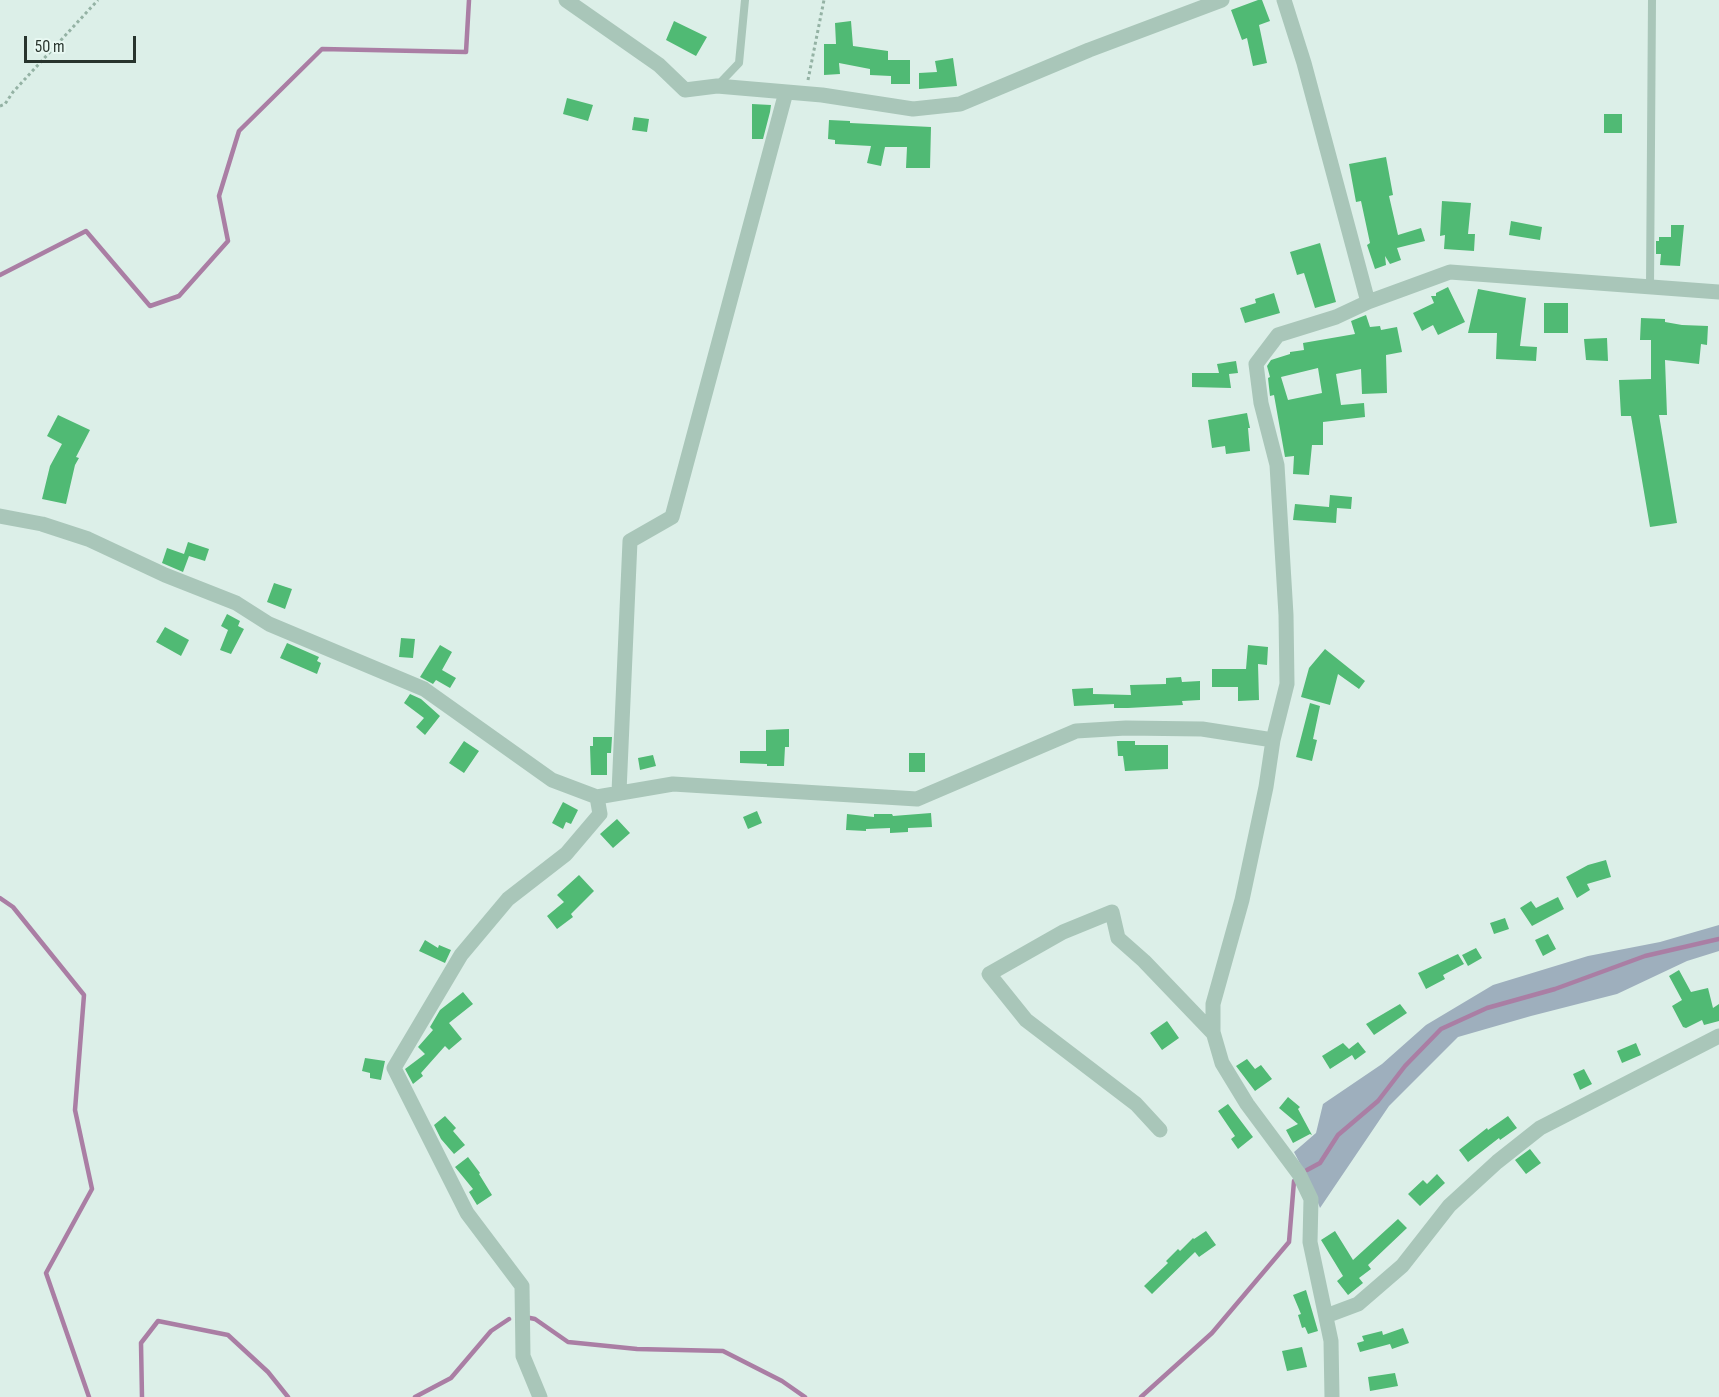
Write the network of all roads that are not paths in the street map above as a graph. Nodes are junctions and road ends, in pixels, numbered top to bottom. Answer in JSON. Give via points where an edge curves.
{"nodes":[{"id":1,"x":566,"y":0,"type":"edge"},
{"id":2,"x":745,"y":0,"type":"edge"},
{"id":3,"x":1222,"y":0,"type":"edge"},
{"id":4,"x":1284,"y":0,"type":"edge"},
{"id":5,"x":1652,"y":0,"type":"edge"},
{"id":6,"x":717,"y":86,"type":"junction"},
{"id":7,"x":786,"y":92,"type":"junction"},
{"id":8,"x":1650,"y":287,"type":"junction"},
{"id":9,"x":1719,"y":292,"type":"edge"},
{"id":10,"x":1368,"y":302,"type":"junction"},
{"id":11,"x":0,"y":516,"type":"edge"},
{"id":12,"x":1273,"y":740,"type":"junction"},
{"id":13,"x":619,"y":792,"type":"junction"},
{"id":14,"x":597,"y":797,"type":"junction"},
{"id":15,"x":1213,"y":1033,"type":"junction"},
{"id":16,"x":1719,"y":1036,"type":"edge"},
{"id":17,"x":1160,"y":1130,"type":"dead end"},
{"id":18,"x":1326,"y":1316,"type":"junction"},
{"id":19,"x":540,"y":1397,"type":"edge"},
{"id":20,"x":1332,"y":1397,"type":"edge"}],
"edges":[{"from":1,"to":6,"type":"street","via":[[659,65],[685,90]]},
{"from":2,"to":6,"type":"lane","via":[[739,63]]},
{"from":3,"to":7,"type":"street","via":[[960,104],[913,109]]},
{"from":4,"to":10,"type":"street"},
{"from":5,"to":8,"type":"lane"},
{"from":6,"to":7,"type":"street"},
{"from":7,"to":13,"type":"street","via":[[672,517],[630,541]]},
{"from":8,"to":9,"type":"street"},
{"from":8,"to":10,"type":"street","via":[[1450,272]]},
{"from":10,"to":12,"type":"street","via":[[1336,317],[1278,334],[1256,364],[1261,403],[1277,465],[1286,615],[1287,684]]},
{"from":11,"to":14,"type":"street","via":[[88,539],[236,603],[269,624],[424,689],[552,780]]},
{"from":12,"to":13,"type":"street","via":[[1202,729],[1076,731],[917,799],[673,784]]},
{"from":12,"to":15,"type":"street","via":[[1242,900],[1212,1004]]},
{"from":13,"to":14,"type":"street"},
{"from":14,"to":19,"type":"street","via":[[600,814],[580,838],[566,854],[508,899],[460,955],[394,1068],[467,1213],[522,1286],[524,1356]]},
{"from":15,"to":17,"type":"street","via":[[1118,938],[1112,912],[1063,932],[989,974],[1026,1020],[1136,1104]]},
{"from":15,"to":18,"type":"street","via":[[1222,1063],[1299,1174],[1311,1199],[1310,1242]]},
{"from":16,"to":18,"type":"street","via":[[1540,1128],[1449,1206],[1402,1266],[1358,1304]]},
{"from":18,"to":20,"type":"street","via":[[1331,1341]]}]}
